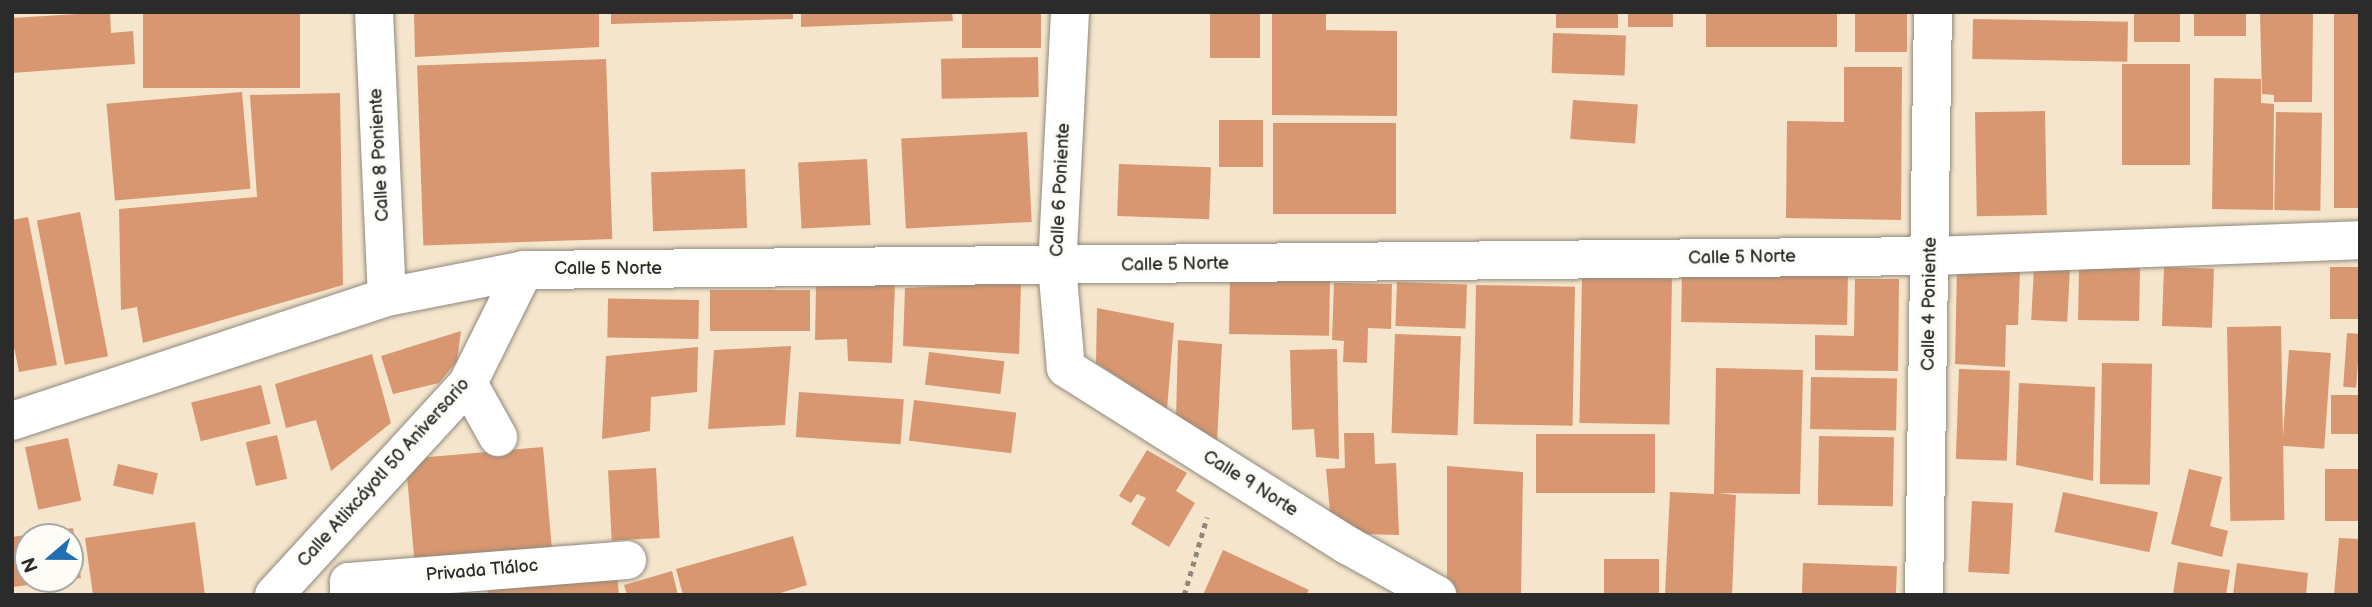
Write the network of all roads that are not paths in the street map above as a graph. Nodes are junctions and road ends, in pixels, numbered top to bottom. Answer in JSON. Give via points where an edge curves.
{"nodes":[{"id":1,"x":374,"y":12,"type":"edge"},
{"id":2,"x":1070,"y":12,"type":"edge"},
{"id":3,"x":1933,"y":12,"type":"edge"},
{"id":4,"x":2360,"y":240,"type":"edge"},
{"id":5,"x":1931,"y":256,"type":"junction"},
{"id":6,"x":1057,"y":266,"type":"junction"},
{"id":7,"x":524,"y":270,"type":"junction"},
{"id":8,"x":387,"y":297,"type":"junction"},
{"id":9,"x":1066,"y":368,"type":"joint"},
{"id":10,"x":468,"y":383,"type":"junction"},
{"id":11,"x":12,"y":421,"type":"edge"},
{"id":12,"x":498,"y":437,"type":"dead end"},
{"id":13,"x":627,"y":560,"type":"dead end"},
{"id":14,"x":481,"y":583,"type":"edge"},
{"id":15,"x":274,"y":595,"type":"edge"},
{"id":16,"x":349,"y":595,"type":"edge"},
{"id":17,"x":1437,"y":595,"type":"edge"},
{"id":18,"x":1924,"y":595,"type":"edge"}],
"edges":[{"from":1,"to":8,"type":"street","name":"Calle 8 Poniente"},
{"from":2,"to":6,"type":"street","name":"Calle 6 Poniente"},
{"from":3,"to":5,"type":"street","name":"Calle 4 Poniente"},
{"from":4,"to":5,"type":"street","name":"Calle 5 Norte"},
{"from":5,"to":6,"type":"street","name":"Calle 5 Norte"},
{"from":5,"to":18,"type":"street","name":"Calle 4 Poniente"},
{"from":6,"to":7,"type":"street","name":"Calle 5 Norte"},
{"from":6,"to":9,"type":"street","name":"Calle 6 Poniente"},
{"from":7,"to":8,"type":"street","name":"Calle 5 Norte"},
{"from":7,"to":10,"type":"street","name":"Calle Atlixcáyotl 50 Aniversario"},
{"from":8,"to":11,"type":"street","name":"Calle 5 Norte"},
{"from":9,"to":17,"type":"street","name":"Calle 9 Norte"},
{"from":10,"to":12,"type":"street"},
{"from":10,"to":15,"type":"street","name":"Calle Atlixcáyotl 50 Aniversario"},
{"from":13,"to":14,"type":"street","name":"Privada Tláloc"},
{"from":14,"to":16,"type":"street","name":"Privada Tláloc","via":[[349,582]]}]}
